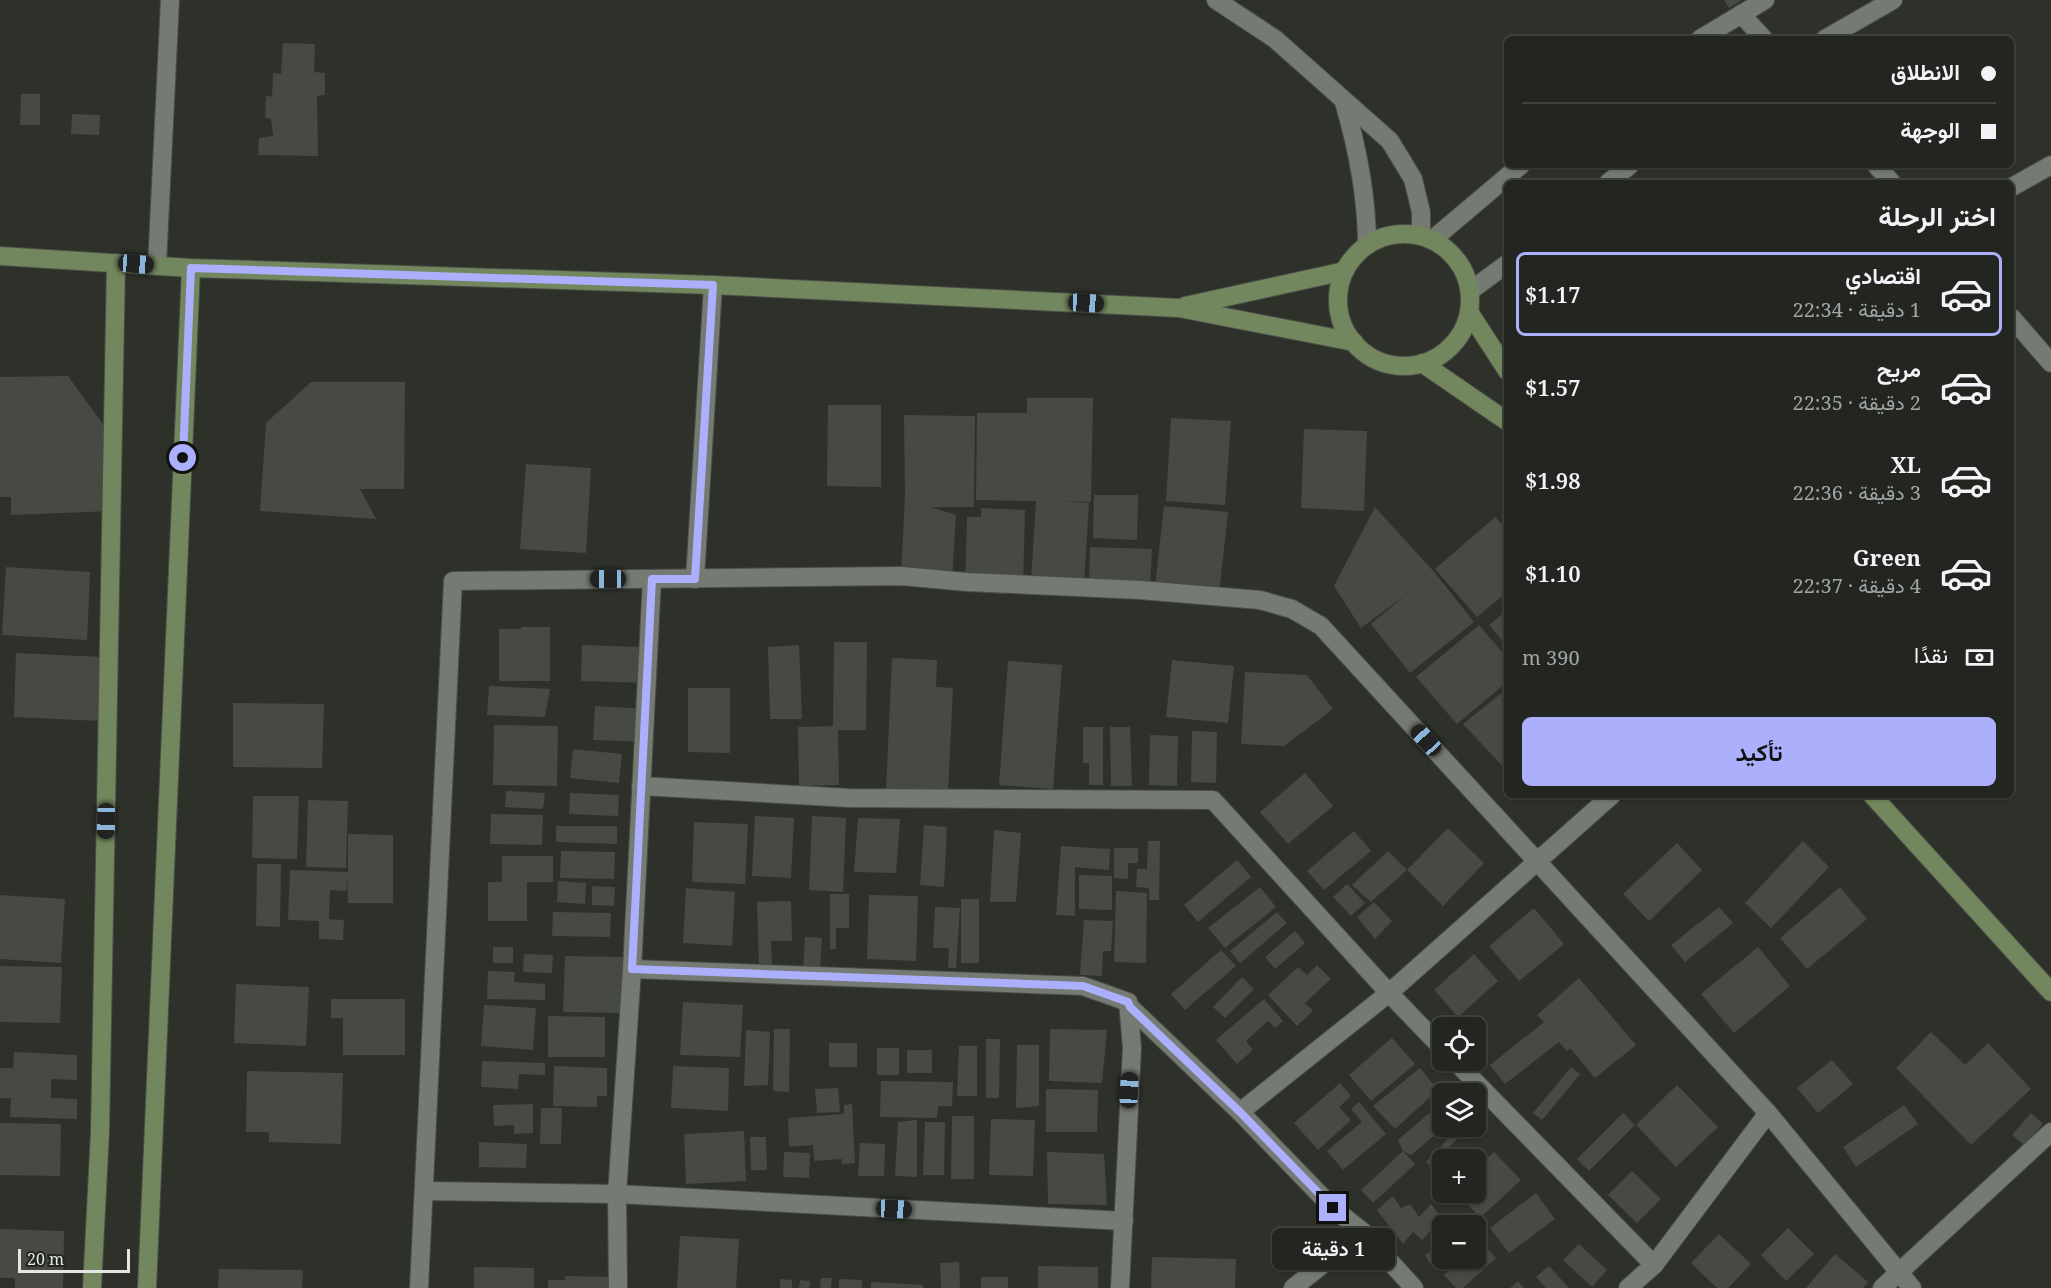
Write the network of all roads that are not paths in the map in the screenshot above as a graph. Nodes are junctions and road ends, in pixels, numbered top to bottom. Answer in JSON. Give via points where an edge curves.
{"nodes":[{"id":1,"x":170,"y":0,"type":"edge"},
{"id":2,"x":1216,"y":0,"type":"edge"},
{"id":3,"x":1765,"y":0,"type":"edge"},
{"id":4,"x":1893,"y":0,"type":"edge"},
{"id":5,"x":1742,"y":14,"type":"junction"},
{"id":6,"x":1705,"y":36,"type":"edge"},
{"id":7,"x":1761,"y":36,"type":"edge"},
{"id":8,"x":1830,"y":36,"type":"edge"},
{"id":9,"x":1344,"y":102,"type":"junction"},
{"id":10,"x":2051,"y":165,"type":"edge"},
{"id":11,"x":1517,"y":168,"type":"edge"},
{"id":12,"x":1626,"y":168,"type":"edge"},
{"id":13,"x":1879,"y":168,"type":"edge"},
{"id":14,"x":1612,"y":180,"type":"edge"},
{"id":15,"x":1889,"y":180,"type":"edge"},
{"id":16,"x":2014,"y":186,"type":"edge"},
{"id":17,"x":1427,"y":238,"type":"junction"},
{"id":18,"x":1367,"y":245,"type":"junction"},
{"id":19,"x":0,"y":256,"type":"edge"},
{"id":20,"x":116,"y":263,"type":"junction"},
{"id":21,"x":157,"y":266,"type":"junction"},
{"id":22,"x":1504,"y":266,"type":"edge"},
{"id":23,"x":191,"y":268,"type":"junction"},
{"id":24,"x":1345,"y":271,"type":"junction"},
{"id":25,"x":713,"y":285,"type":"junction"},
{"id":26,"x":1470,"y":291,"type":"junction"},
{"id":27,"x":1179,"y":308,"type":"junction"},
{"id":28,"x":1469,"y":312,"type":"junction"},
{"id":29,"x":2014,"y":320,"type":"edge"},
{"id":30,"x":1354,"y":342,"type":"junction"},
{"id":31,"x":1422,"y":363,"type":"junction"},
{"id":32,"x":2051,"y":363,"type":"edge"},
{"id":33,"x":1504,"y":366,"type":"edge"},
{"id":34,"x":1504,"y":419,"type":"edge"},
{"id":35,"x":652,"y":579,"type":"junction"},
{"id":36,"x":695,"y":579,"type":"junction"},
{"id":37,"x":641,"y":786,"type":"junction"},
{"id":38,"x":1609,"y":798,"type":"edge"},
{"id":39,"x":1875,"y":798,"type":"edge"},
{"id":40,"x":1537,"y":862,"type":"junction"},
{"id":41,"x":632,"y":969,"type":"junction"},
{"id":42,"x":2051,"y":992,"type":"edge"},
{"id":43,"x":1389,"y":993,"type":"junction"},
{"id":44,"x":1128,"y":1002,"type":"junction"},
{"id":45,"x":1432,"y":1038,"type":"edge"},
{"id":46,"x":1465,"y":1071,"type":"edge"},
{"id":47,"x":1240,"y":1112,"type":"junction"},
{"id":48,"x":1768,"y":1113,"type":"junction"},
{"id":49,"x":2051,"y":1132,"type":"edge"},
{"id":50,"x":425,"y":1191,"type":"junction"},
{"id":51,"x":617,"y":1194,"type":"junction"},
{"id":52,"x":1124,"y":1221,"type":"junction"},
{"id":53,"x":1363,"y":1232,"type":"junction"},
{"id":54,"x":1653,"y":1265,"type":"junction"},
{"id":55,"x":1898,"y":1272,"type":"junction"},
{"id":56,"x":92,"y":1288,"type":"edge"},
{"id":57,"x":147,"y":1288,"type":"edge"},
{"id":58,"x":419,"y":1288,"type":"edge"},
{"id":59,"x":618,"y":1288,"type":"edge"},
{"id":60,"x":1120,"y":1288,"type":"edge"},
{"id":61,"x":1293,"y":1288,"type":"edge"},
{"id":62,"x":1414,"y":1288,"type":"edge"},
{"id":63,"x":1628,"y":1288,"type":"edge"},
{"id":64,"x":1882,"y":1288,"type":"edge"},
{"id":65,"x":1912,"y":1288,"type":"edge"}],
"edges":[{"from":1,"to":21,"type":"street"},
{"from":2,"to":9,"type":"street","via":[[1275,39]]},
{"from":3,"to":5,"type":"street"},
{"from":4,"to":8,"type":"street"},
{"from":5,"to":6,"type":"street"},
{"from":5,"to":7,"type":"street"},
{"from":9,"to":17,"type":"street","via":[[1390,141],[1413,179]]},
{"from":9,"to":18,"type":"street","via":[[1367,202]]},
{"from":10,"to":16,"type":"street"},
{"from":11,"to":17,"type":"street"},
{"from":12,"to":14,"type":"street"},
{"from":13,"to":15,"type":"street"},
{"from":17,"to":18,"type":"main road","via":[[1393,236]]},
{"from":17,"to":26,"type":"main road","via":[[1454,257],[1465,273]]},
{"from":18,"to":24,"type":"main road"},
{"from":19,"to":20,"type":"main road"},
{"from":20,"to":21,"type":"main road"},
{"from":20,"to":56,"type":"main road","via":[[100,1132]]},
{"from":21,"to":23,"type":"main road"},
{"from":22,"to":26,"type":"street"},
{"from":23,"to":25,"type":"main road"},
{"from":23,"to":57,"type":"main road"},
{"from":24,"to":27,"type":"main road"},
{"from":24,"to":30,"type":"main road","via":[[1339,308]]},
{"from":25,"to":27,"type":"main road"},
{"from":25,"to":36,"type":"street"},
{"from":26,"to":28,"type":"main road"},
{"from":27,"to":30,"type":"main road"},
{"from":28,"to":31,"type":"main road","via":[[1464,329],[1453,344]]},
{"from":28,"to":33,"type":"main road"},
{"from":29,"to":32,"type":"street"},
{"from":30,"to":31,"type":"main road","via":[[1385,363]]},
{"from":31,"to":34,"type":"main road"},
{"from":35,"to":36,"type":"street"},
{"from":35,"to":37,"type":"street"},
{"from":35,"to":50,"type":"street","via":[[453,581]]},
{"from":36,"to":40,"type":"street","via":[[901,576],[1260,600],[1292,609],[1321,626]]},
{"from":37,"to":41,"type":"street"},
{"from":37,"to":43,"type":"street","via":[[849,798],[1213,800]]},
{"from":38,"to":40,"type":"street"},
{"from":39,"to":42,"type":"main road"},
{"from":40,"to":43,"type":"street"},
{"from":40,"to":48,"type":"street"},
{"from":41,"to":44,"type":"street","via":[[1083,986]]},
{"from":41,"to":51,"type":"street"},
{"from":43,"to":45,"type":"street"},
{"from":43,"to":47,"type":"street"},
{"from":44,"to":47,"type":"street"},
{"from":44,"to":52,"type":"street","via":[[1132,1048]]},
{"from":46,"to":54,"type":"street"},
{"from":47,"to":53,"type":"street","via":[[1333,1208]]},
{"from":48,"to":54,"type":"street"},
{"from":48,"to":55,"type":"street"},
{"from":49,"to":55,"type":"street"},
{"from":50,"to":51,"type":"street"},
{"from":50,"to":58,"type":"street"},
{"from":51,"to":52,"type":"street"},
{"from":51,"to":59,"type":"street"},
{"from":52,"to":60,"type":"street"},
{"from":53,"to":61,"type":"street"},
{"from":53,"to":62,"type":"street"},
{"from":54,"to":63,"type":"street"},
{"from":55,"to":64,"type":"street"},
{"from":55,"to":65,"type":"street"}]}
